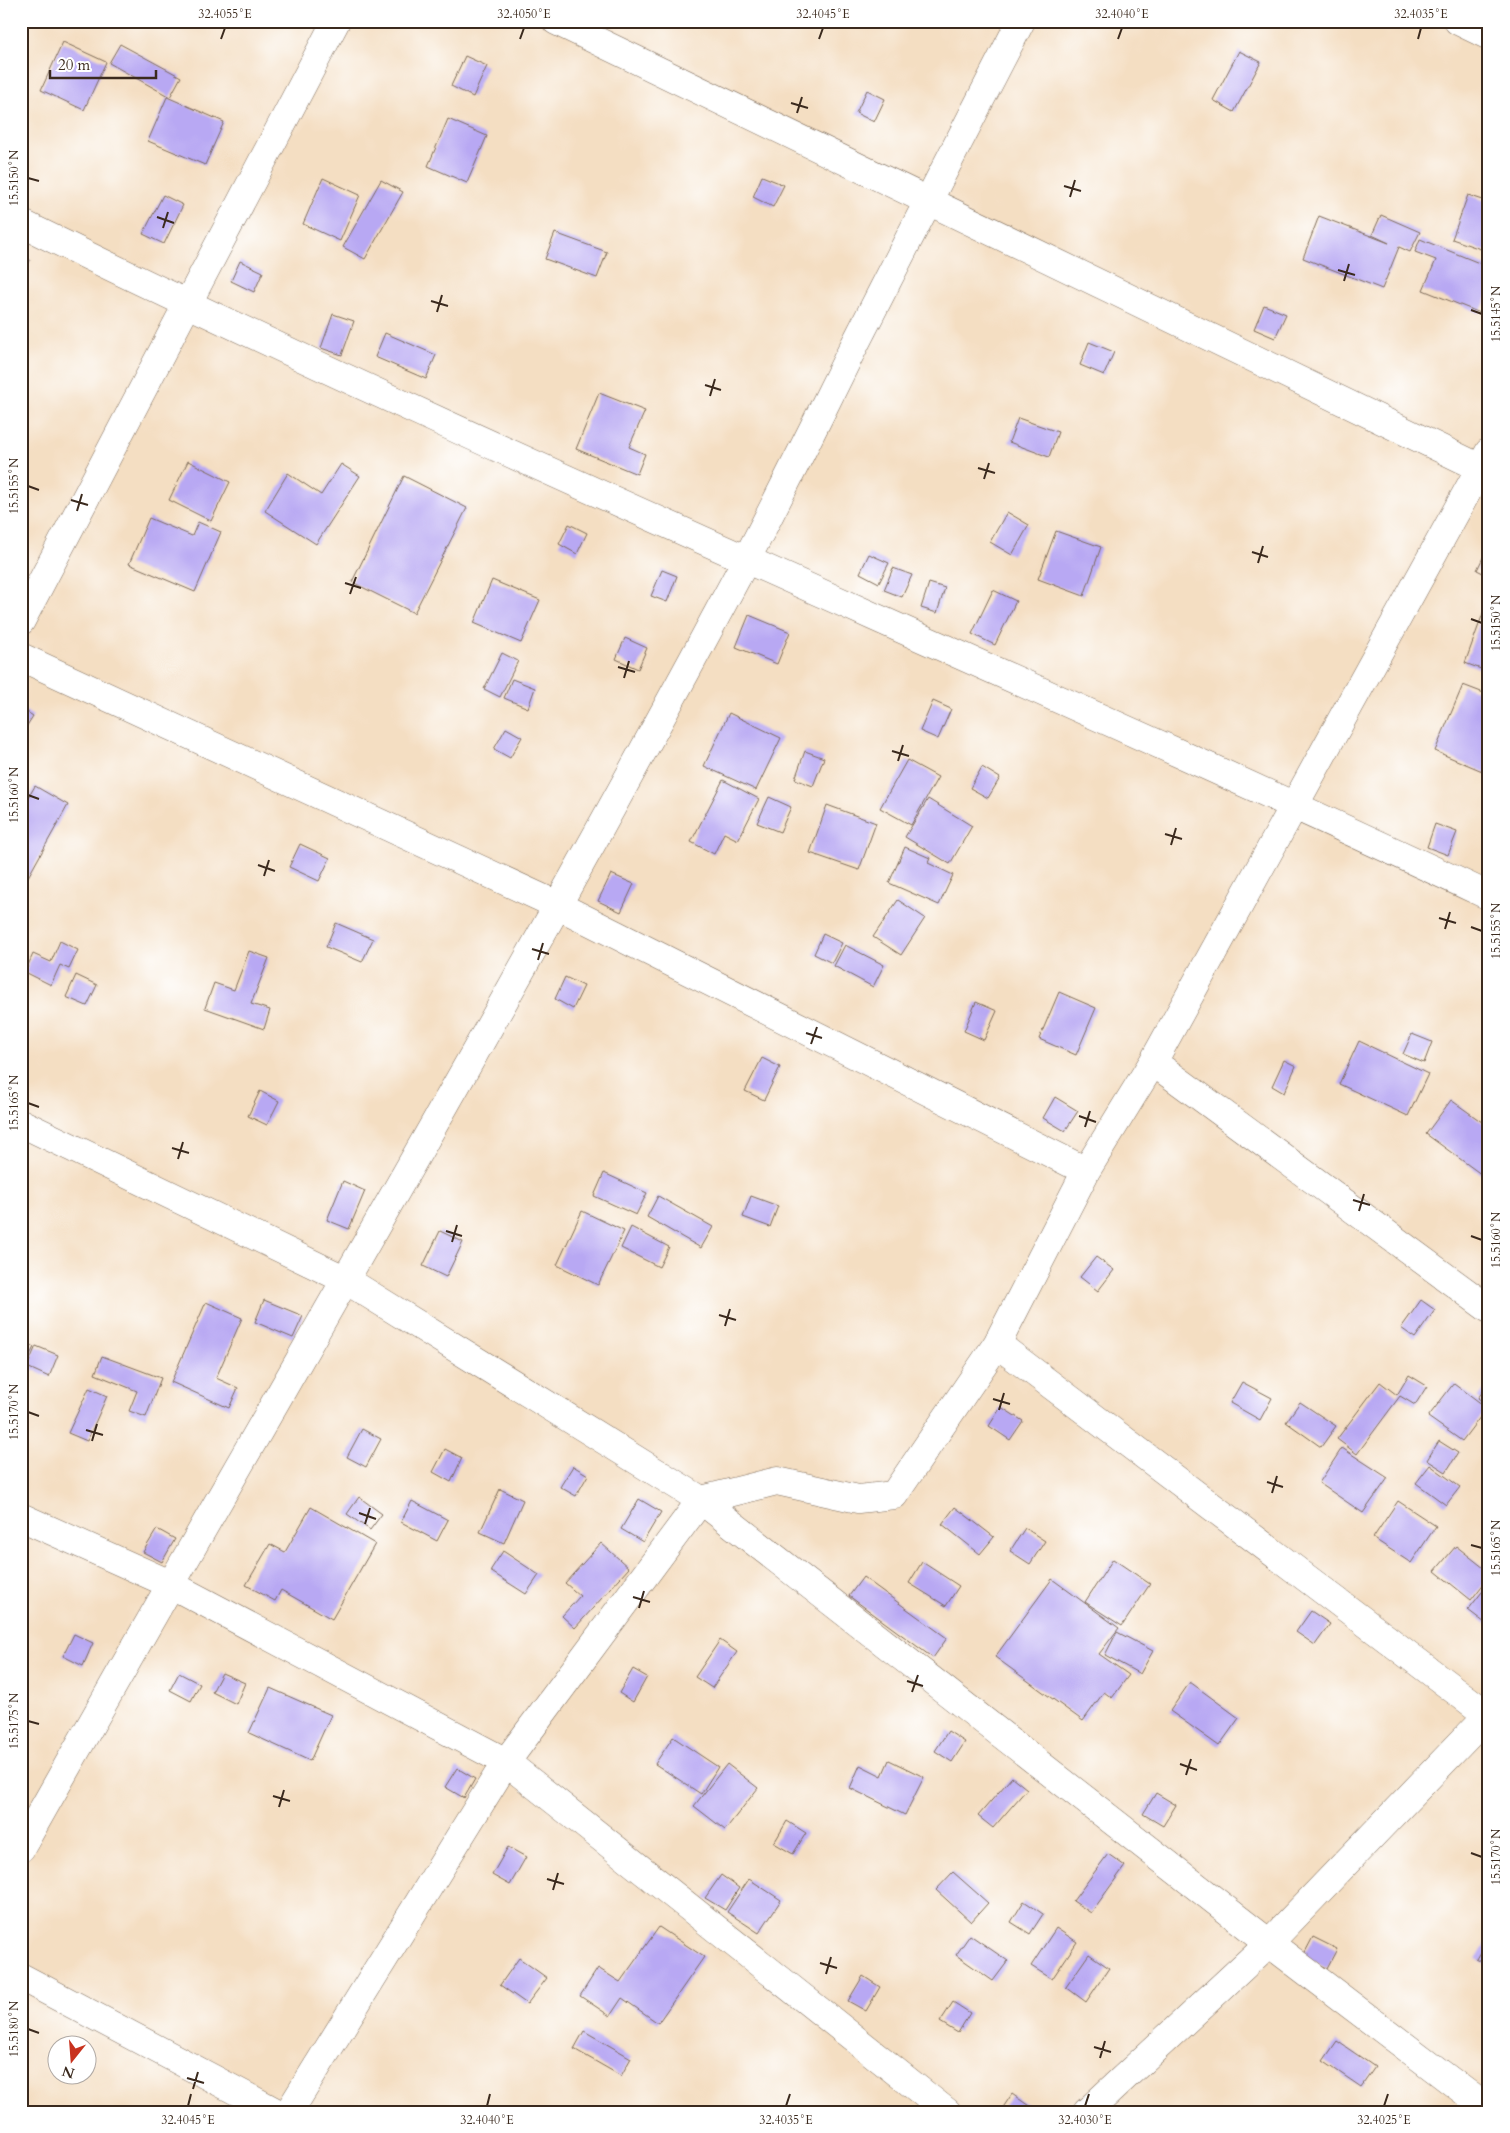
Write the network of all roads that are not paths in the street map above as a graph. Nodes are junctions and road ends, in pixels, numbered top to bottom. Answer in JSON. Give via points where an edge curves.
{"nodes":[{"id":1,"x":336,"y":21,"type":"edge"},
{"id":2,"x":556,"y":21,"type":"edge"},
{"id":3,"x":1021,"y":21,"type":"edge"},
{"id":4,"x":1458,"y":21,"type":"edge"},
{"id":5,"x":1489,"y":36,"type":"edge"},
{"id":6,"x":928,"y":201,"type":"junction"},
{"id":7,"x":21,"y":223,"type":"edge"},
{"id":8,"x":186,"y":304,"type":"junction"},
{"id":9,"x":1486,"y":464,"type":"edge"},
{"id":10,"x":746,"y":560,"type":"junction"},
{"id":11,"x":21,"y":621,"type":"edge"},
{"id":12,"x":21,"y":657,"type":"edge"},
{"id":13,"x":1293,"y":804,"type":"junction"},
{"id":14,"x":1489,"y":896,"type":"edge"},
{"id":15,"x":557,"y":905,"type":"junction"},
{"id":16,"x":1153,"y":1062,"type":"junction"},
{"id":17,"x":21,"y":1122,"type":"edge"},
{"id":18,"x":1086,"y":1172,"type":"junction"},
{"id":19,"x":346,"y":1280,"type":"junction"},
{"id":20,"x":1489,"y":1309,"type":"edge"},
{"id":21,"x":997,"y":1344,"type":"junction"},
{"id":22,"x":701,"y":1500,"type":"junction"},
{"id":23,"x":21,"y":1517,"type":"edge"},
{"id":24,"x":170,"y":1584,"type":"junction"},
{"id":25,"x":1488,"y":1715,"type":"edge"},
{"id":26,"x":506,"y":1762,"type":"junction"},
{"id":27,"x":21,"y":1848,"type":"edge"},
{"id":28,"x":1269,"y":1943,"type":"junction"},
{"id":29,"x":21,"y":1977,"type":"edge"},
{"id":30,"x":1489,"y":2110,"type":"edge"},
{"id":31,"x":276,"y":2112,"type":"edge"},
{"id":32,"x":289,"y":2112,"type":"edge"},
{"id":33,"x":947,"y":2112,"type":"edge"},
{"id":34,"x":1087,"y":2112,"type":"edge"}],
"edges":[{"from":1,"to":8,"type":"street"},
{"from":2,"to":6,"type":"street"},
{"from":3,"to":6,"type":"street"},
{"from":4,"to":5,"type":"street"},
{"from":6,"to":9,"type":"street"},
{"from":6,"to":10,"type":"street"},
{"from":7,"to":8,"type":"street"},
{"from":8,"to":10,"type":"street"},
{"from":8,"to":11,"type":"street"},
{"from":9,"to":13,"type":"street"},
{"from":10,"to":13,"type":"street"},
{"from":10,"to":15,"type":"street"},
{"from":12,"to":15,"type":"street"},
{"from":13,"to":14,"type":"street"},
{"from":13,"to":16,"type":"street"},
{"from":15,"to":18,"type":"street"},
{"from":15,"to":19,"type":"street"},
{"from":16,"to":18,"type":"street"},
{"from":16,"to":20,"type":"street"},
{"from":17,"to":19,"type":"street"},
{"from":18,"to":21,"type":"street"},
{"from":19,"to":22,"type":"street"},
{"from":19,"to":24,"type":"street"},
{"from":21,"to":22,"type":"street","via":[[894,1495],[858,1499],[777,1481]]},
{"from":21,"to":25,"type":"street"},
{"from":22,"to":26,"type":"street"},
{"from":22,"to":28,"type":"street"},
{"from":23,"to":24,"type":"street"},
{"from":24,"to":26,"type":"street"},
{"from":24,"to":27,"type":"street"},
{"from":25,"to":28,"type":"street"},
{"from":26,"to":32,"type":"street"},
{"from":26,"to":33,"type":"street"},
{"from":28,"to":30,"type":"street"},
{"from":28,"to":34,"type":"street"},
{"from":29,"to":31,"type":"street"}]}
